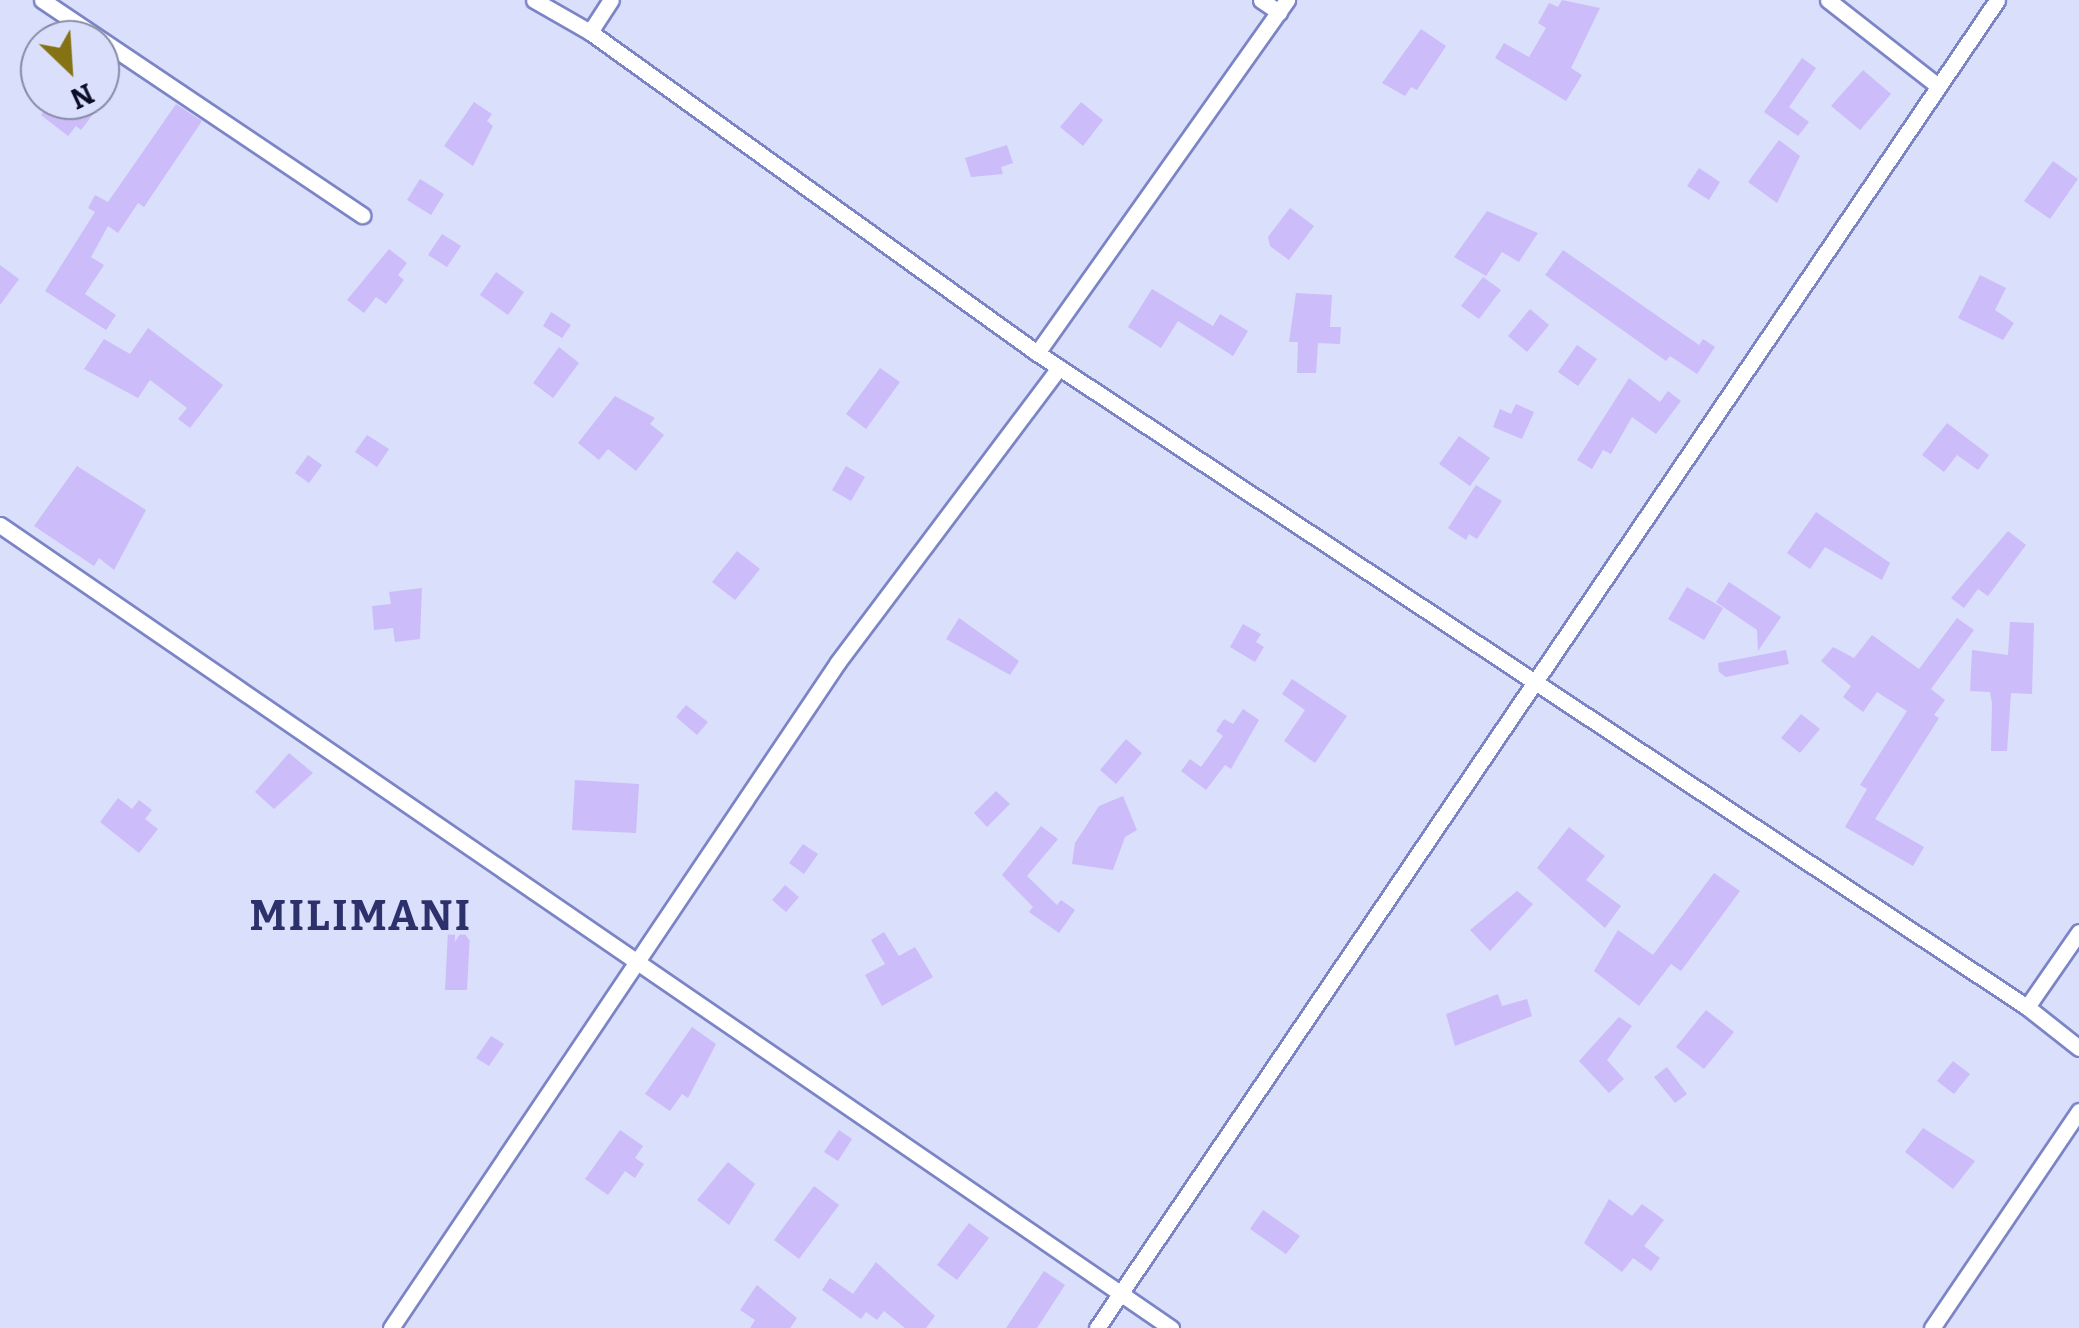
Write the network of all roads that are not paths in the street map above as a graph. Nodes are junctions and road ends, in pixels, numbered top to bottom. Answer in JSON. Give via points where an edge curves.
{"nodes":[{"id":1,"x":42,"y":0,"type":"edge"},
{"id":2,"x":534,"y":0,"type":"edge"},
{"id":3,"x":611,"y":0,"type":"edge"},
{"id":4,"x":1262,"y":0,"type":"edge"},
{"id":5,"x":1828,"y":0,"type":"edge"},
{"id":6,"x":1997,"y":0,"type":"edge"},
{"id":7,"x":1283,"y":6,"type":"edge"},
{"id":8,"x":590,"y":32,"type":"junction"},
{"id":9,"x":1938,"y":86,"type":"junction"},
{"id":10,"x":362,"y":215,"type":"dead end"},
{"id":11,"x":1037,"y":354,"type":"junction"},
{"id":12,"x":1060,"y":368,"type":"junction"},
{"id":13,"x":0,"y":525,"type":"edge"},
{"id":14,"x":1536,"y":684,"type":"junction"},
{"id":15,"x":2079,"y":932,"type":"edge"},
{"id":16,"x":632,"y":963,"type":"junction"},
{"id":17,"x":2027,"y":1007,"type":"junction"},
{"id":18,"x":2079,"y":1048,"type":"edge"},
{"id":19,"x":2079,"y":1111,"type":"edge"},
{"id":20,"x":1120,"y":1292,"type":"junction"},
{"id":21,"x":391,"y":1328,"type":"edge"},
{"id":22,"x":1097,"y":1328,"type":"edge"},
{"id":23,"x":1171,"y":1328,"type":"edge"},
{"id":24,"x":1932,"y":1328,"type":"edge"}],
"edges":[{"from":1,"to":10,"type":"street"},
{"from":2,"to":8,"type":"street"},
{"from":3,"to":8,"type":"street"},
{"from":4,"to":7,"type":"street"},
{"from":5,"to":9,"type":"street"},
{"from":6,"to":9,"type":"street"},
{"from":7,"to":11,"type":"street"},
{"from":8,"to":11,"type":"street"},
{"from":9,"to":14,"type":"street"},
{"from":11,"to":12,"type":"street"},
{"from":12,"to":14,"type":"street"},
{"from":12,"to":16,"type":"street","via":[[838,662]]},
{"from":13,"to":16,"type":"street","via":[[316,736]]},
{"from":14,"to":17,"type":"street"},
{"from":14,"to":20,"type":"street"},
{"from":15,"to":17,"type":"street"},
{"from":16,"to":20,"type":"street"},
{"from":16,"to":21,"type":"street"},
{"from":17,"to":18,"type":"street"},
{"from":19,"to":24,"type":"street"},
{"from":20,"to":22,"type":"street"},
{"from":20,"to":23,"type":"street"}]}
